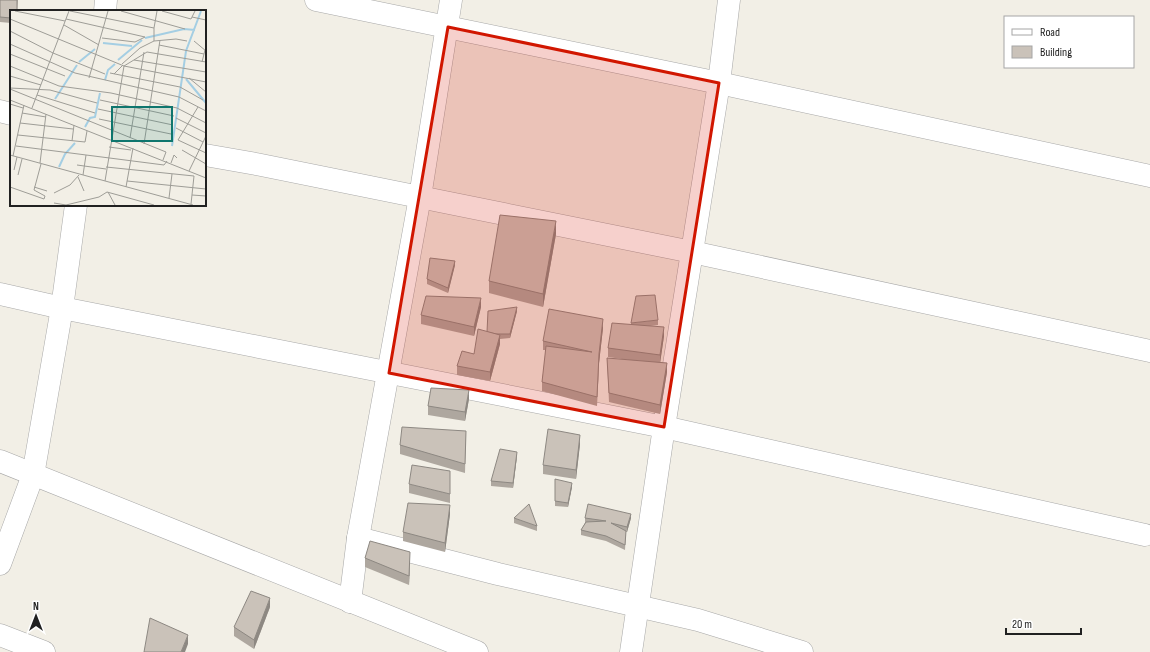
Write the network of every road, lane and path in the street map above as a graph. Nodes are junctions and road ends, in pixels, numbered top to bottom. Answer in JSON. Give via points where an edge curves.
{"nodes":[{"id":1,"x":106,"y":0,"type":"edge"},
{"id":2,"x":316,"y":0,"type":"edge"},
{"id":3,"x":451,"y":0,"type":"edge"},
{"id":4,"x":730,"y":0,"type":"edge"},
{"id":5,"x":105,"y":10,"type":"edge"},
{"id":6,"x":448,"y":27,"type":"junction"},
{"id":7,"x":719,"y":83,"type":"junction"},
{"id":8,"x":0,"y":111,"type":"edge"},
{"id":9,"x":10,"y":114,"type":"edge"},
{"id":10,"x":206,"y":155,"type":"edge"},
{"id":11,"x":1150,"y":176,"type":"edge"},
{"id":12,"x":420,"y":197,"type":"junction"},
{"id":13,"x":76,"y":206,"type":"edge"},
{"id":14,"x":692,"y":252,"type":"junction"},
{"id":15,"x":0,"y":294,"type":"edge"},
{"id":16,"x":62,"y":308,"type":"junction"},
{"id":17,"x":1150,"y":350,"type":"edge"},
{"id":18,"x":389,"y":373,"type":"junction"},
{"id":19,"x":664,"y":427,"type":"junction"},
{"id":20,"x":0,"y":461,"type":"edge"},
{"id":21,"x":33,"y":475,"type":"junction"},
{"id":22,"x":1144,"y":535,"type":"dead end"},
{"id":23,"x":358,"y":538,"type":"junction"},
{"id":24,"x":0,"y":564,"type":"edge"},
{"id":25,"x":350,"y":602,"type":"junction"},
{"id":26,"x":637,"y":607,"type":"junction"},
{"id":27,"x":0,"y":635,"type":"edge"},
{"id":28,"x":44,"y":652,"type":"edge"},
{"id":29,"x":477,"y":652,"type":"edge"},
{"id":30,"x":631,"y":652,"type":"edge"},
{"id":31,"x":802,"y":652,"type":"edge"}],
"edges":[{"from":1,"to":5,"type":"street"},
{"from":2,"to":6,"type":"street"},
{"from":3,"to":6,"type":"street"},
{"from":4,"to":7,"type":"street"},
{"from":6,"to":7,"type":"street"},
{"from":6,"to":12,"type":"street"},
{"from":7,"to":11,"type":"street"},
{"from":7,"to":14,"type":"street"},
{"from":8,"to":9,"type":"street"},
{"from":10,"to":12,"type":"street"},
{"from":12,"to":14,"type":"street"},
{"from":12,"to":18,"type":"street"},
{"from":13,"to":16,"type":"street"},
{"from":14,"to":17,"type":"street"},
{"from":14,"to":19,"type":"street"},
{"from":15,"to":16,"type":"street"},
{"from":16,"to":18,"type":"street"},
{"from":16,"to":21,"type":"street"},
{"from":18,"to":19,"type":"street"},
{"from":18,"to":23,"type":"street"},
{"from":19,"to":22,"type":"street"},
{"from":19,"to":26,"type":"street"},
{"from":20,"to":21,"type":"street"},
{"from":21,"to":24,"type":"street"},
{"from":21,"to":25,"type":"street"},
{"from":23,"to":25,"type":"street"},
{"from":23,"to":26,"type":"street"},
{"from":25,"to":29,"type":"street"},
{"from":26,"to":30,"type":"street"},
{"from":26,"to":31,"type":"street","via":[[698,620]]},
{"from":27,"to":28,"type":"street"}]}
